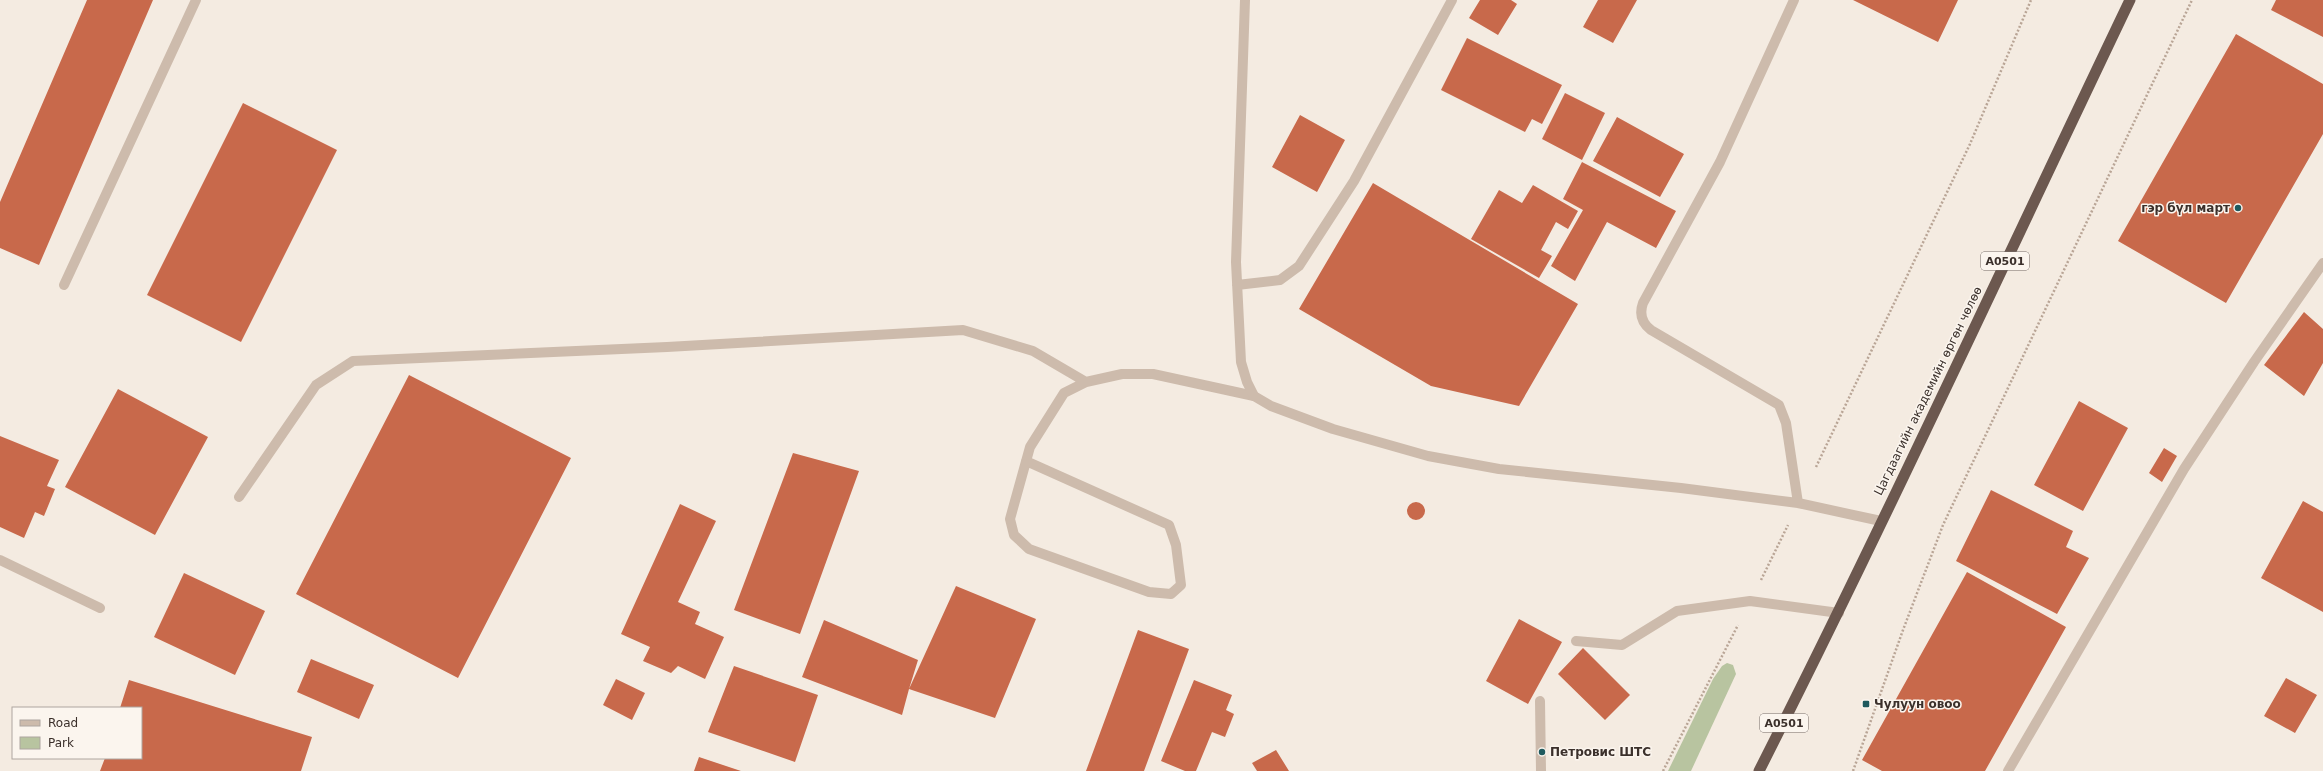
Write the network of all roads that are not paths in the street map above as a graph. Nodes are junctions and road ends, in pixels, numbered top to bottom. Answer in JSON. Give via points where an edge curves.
{"nodes":[{"id":1,"x":196,"y":0,"type":"edge"},
{"id":2,"x":1245,"y":0,"type":"edge"},
{"id":3,"x":1452,"y":0,"type":"edge"},
{"id":4,"x":1794,"y":0,"type":"edge"},
{"id":5,"x":2130,"y":0,"type":"edge"},
{"id":6,"x":2323,"y":263,"type":"edge"},
{"id":7,"x":64,"y":285,"type":"dead end"},
{"id":8,"x":1237,"y":285,"type":"junction"},
{"id":9,"x":1086,"y":382,"type":"junction"},
{"id":10,"x":1254,"y":396,"type":"junction"},
{"id":11,"x":1026,"y":461,"type":"junction"},
{"id":12,"x":239,"y":497,"type":"dead end"},
{"id":13,"x":1798,"y":504,"type":"junction"},
{"id":14,"x":1880,"y":521,"type":"junction"},
{"id":15,"x":0,"y":560,"type":"edge"},
{"id":16,"x":100,"y":608,"type":"dead end"},
{"id":17,"x":1839,"y":613,"type":"junction"},
{"id":18,"x":1576,"y":641,"type":"dead end"},
{"id":19,"x":1540,"y":701,"type":"dead end"},
{"id":20,"x":1541,"y":771,"type":"edge"},
{"id":21,"x":1759,"y":771,"type":"edge"},
{"id":22,"x":2008,"y":771,"type":"edge"}],
"edges":[{"from":1,"to":7,"type":"street"},
{"from":2,"to":8,"type":"street"},
{"from":3,"to":8,"type":"street","via":[[1354,181],[1299,266],[1280,280]]},
{"from":4,"to":13,"type":"street","via":[[1720,162],[1643,303],[1641,313],[1643,322],[1652,330],[1779,405],[1786,423]]},
{"from":5,"to":14,"type":"highway","name":"Цагдаагийн академийн өргөн чөлөө","number":"A0501"},
{"from":6,"to":22,"type":"street","via":[[2184,469]]},
{"from":8,"to":10,"type":"street","via":[[1241,362],[1246,382]]},
{"from":9,"to":10,"type":"street","via":[[1122,374],[1153,374]]},
{"from":9,"to":11,"type":"street","via":[[1064,393],[1030,447]]},
{"from":9,"to":12,"type":"street","via":[[1033,351],[963,330],[353,361],[316,385]]},
{"from":10,"to":13,"type":"street","via":[[1271,406],[1333,429],[1428,456],[1499,469],[1681,488]]},
{"from":11,"to":11,"type":"street","via":[[1010,519],[1014,535],[1029,549],[1149,592],[1171,594],[1181,585],[1176,545],[1169,525]]},
{"from":13,"to":14,"type":"street"},
{"from":14,"to":17,"type":"highway","name":"Цагдаагийн академийн өргөн чөлөө","number":"A0501"},
{"from":15,"to":16,"type":"street"},
{"from":17,"to":18,"type":"street","via":[[1750,602],[1677,611],[1622,645]]},
{"from":17,"to":21,"type":"highway","name":"Цагдаагийн академийн өргөн чөлөө","number":"A0501"},
{"from":19,"to":20,"type":"street"}]}
